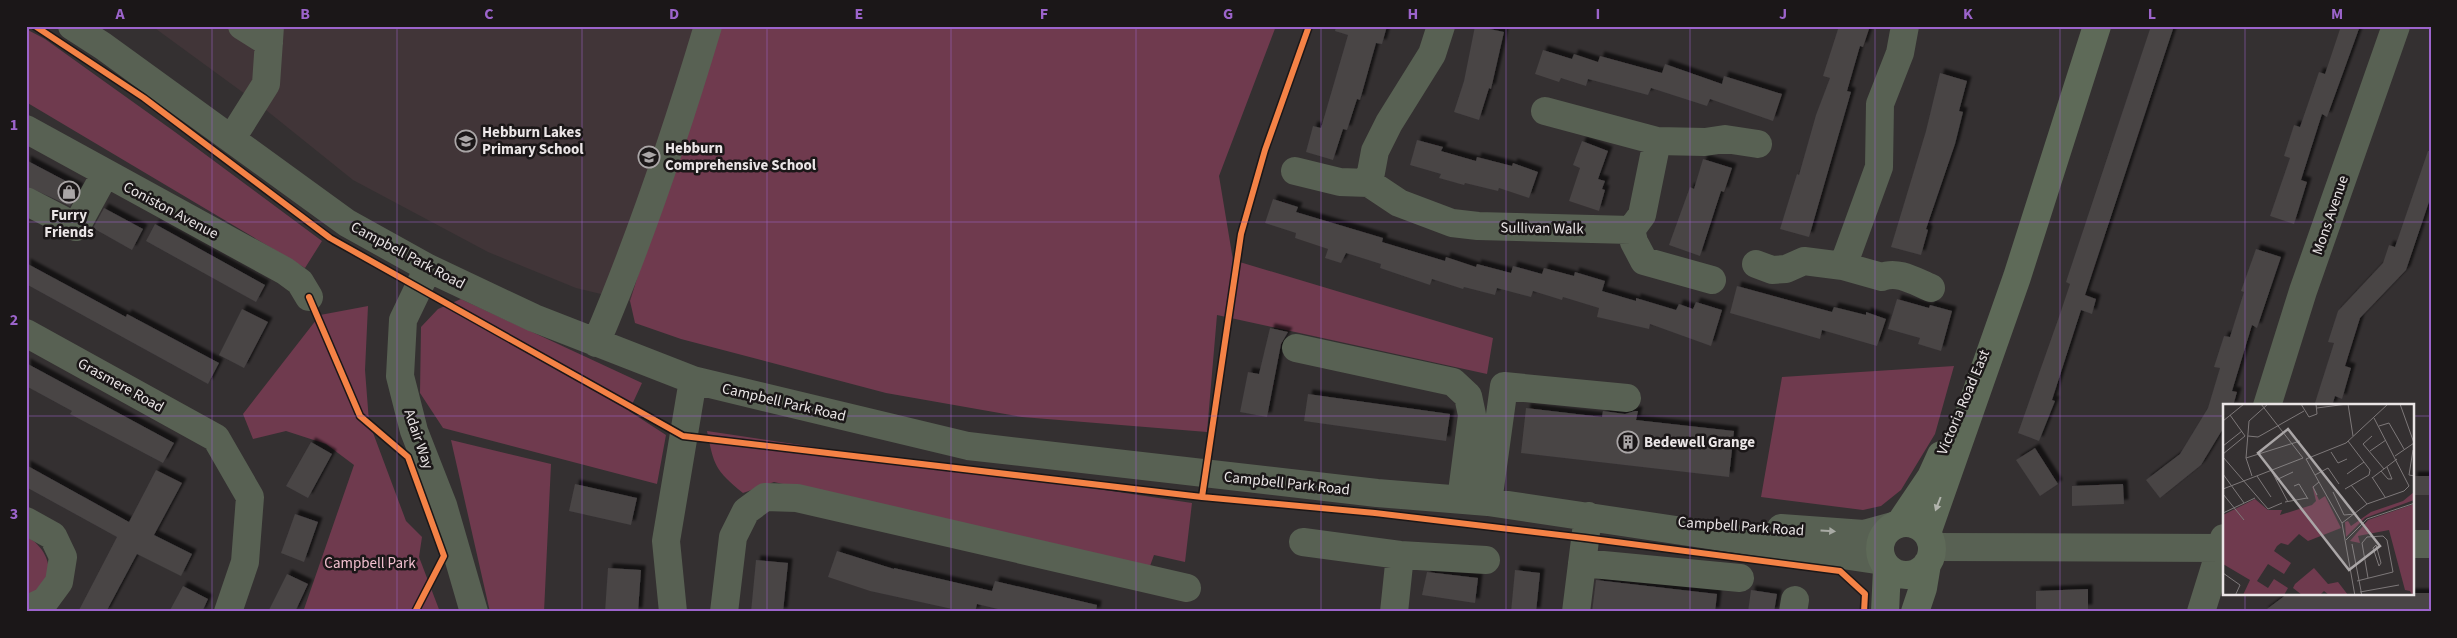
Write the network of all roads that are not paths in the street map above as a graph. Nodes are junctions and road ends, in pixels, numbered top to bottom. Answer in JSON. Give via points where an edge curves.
{"nodes":[{"id":1,"x":72,"y":26,"type":"edge"},
{"id":2,"x":242,"y":26,"type":"edge"},
{"id":3,"x":708,"y":26,"type":"edge"},
{"id":4,"x":1440,"y":26,"type":"edge"},
{"id":5,"x":1905,"y":26,"type":"edge"},
{"id":6,"x":2098,"y":26,"type":"edge"},
{"id":7,"x":2396,"y":26,"type":"edge"},
{"id":8,"x":269,"y":34,"type":"edge"},
{"id":9,"x":1545,"y":111,"type":"dead end"},
{"id":10,"x":26,"y":129,"type":"edge"},
{"id":11,"x":232,"y":138,"type":"junction"},
{"id":12,"x":1658,"y":140,"type":"junction"},
{"id":13,"x":1758,"y":144,"type":"dead end"},
{"id":14,"x":1295,"y":171,"type":"dead end"},
{"id":15,"x":105,"y":174,"type":"junction"},
{"id":16,"x":1369,"y":183,"type":"junction"},
{"id":17,"x":26,"y":200,"type":"edge"},
{"id":18,"x":1631,"y":230,"type":"junction"},
{"id":19,"x":1756,"y":264,"type":"dead end"},
{"id":20,"x":1843,"y":266,"type":"junction"},
{"id":21,"x":428,"y":268,"type":"junction"},
{"id":22,"x":2017,"y":276,"type":"junction"},
{"id":23,"x":1712,"y":280,"type":"dead end"},
{"id":24,"x":1932,"y":288,"type":"dead end"},
{"id":25,"x":310,"y":297,"type":"dead end"},
{"id":26,"x":26,"y":332,"type":"edge"},
{"id":27,"x":596,"y":343,"type":"junction"},
{"id":28,"x":1296,"y":348,"type":"dead end"},
{"id":29,"x":693,"y":380,"type":"junction"},
{"id":30,"x":1627,"y":398,"type":"dead end"},
{"id":31,"x":2268,"y":404,"type":"edge"},
{"id":32,"x":1461,"y":500,"type":"junction"},
{"id":33,"x":1488,"y":502,"type":"junction"},
{"id":34,"x":1588,"y":516,"type":"junction"},
{"id":35,"x":26,"y":521,"type":"edge"},
{"id":36,"x":1897,"y":525,"type":"junction"},
{"id":37,"x":1303,"y":542,"type":"dead end"},
{"id":38,"x":2414,"y":544,"type":"edge"},
{"id":39,"x":2431,"y":544,"type":"edge"},
{"id":40,"x":2223,"y":545,"type":"edge"},
{"id":41,"x":1928,"y":548,"type":"junction"},
{"id":42,"x":2223,"y":548,"type":"edge"},
{"id":43,"x":1400,"y":555,"type":"junction"},
{"id":44,"x":1486,"y":560,"type":"dead end"},
{"id":45,"x":1582,"y":563,"type":"junction"},
{"id":46,"x":1885,"y":565,"type":"junction"},
{"id":47,"x":1740,"y":578,"type":"dead end"},
{"id":48,"x":1187,"y":588,"type":"dead end"},
{"id":49,"x":26,"y":610,"type":"edge"},
{"id":50,"x":228,"y":612,"type":"edge"},
{"id":51,"x":474,"y":612,"type":"edge"},
{"id":52,"x":673,"y":612,"type":"edge"},
{"id":53,"x":724,"y":612,"type":"edge"},
{"id":54,"x":1394,"y":612,"type":"edge"},
{"id":55,"x":1576,"y":612,"type":"edge"},
{"id":56,"x":1885,"y":612,"type":"edge"},
{"id":57,"x":1916,"y":612,"type":"edge"},
{"id":58,"x":2201,"y":612,"type":"edge"}],
"edges":[{"from":1,"to":11,"type":"street","name":"Campbell Park Road"},
{"from":2,"to":8,"type":"street"},
{"from":3,"to":27,"type":"street","via":[[689,90]]},
{"from":4,"to":16,"type":"street","via":[[1432,54],[1375,151]]},
{"from":5,"to":20,"type":"street","via":[[1900,53],[1880,104],[1879,167]]},
{"from":6,"to":22,"type":"main road","name":"Victoria Road East"},
{"from":7,"to":31,"type":"street","name":"Mons Avenue","via":[[2303,292]]},
{"from":8,"to":11,"type":"street","via":[[266,84]]},
{"from":9,"to":12,"type":"street"},
{"from":10,"to":15,"type":"street","name":"Coniston Avenue"},
{"from":11,"to":21,"type":"street","name":"Campbell Park Road","via":[[347,223]]},
{"from":12,"to":13,"type":"street","via":[[1705,142],[1725,139]]},
{"from":12,"to":18,"type":"street","via":[[1642,215]]},
{"from":14,"to":16,"type":"street","via":[[1340,182]]},
{"from":15,"to":17,"type":"street","via":[[76,227]]},
{"from":15,"to":25,"type":"street","name":"Coniston Avenue","via":[[285,271],[300,282]]},
{"from":16,"to":18,"type":"street","name":"Sullivan Walk","via":[[1399,203],[1452,223]]},
{"from":18,"to":23,"type":"street","via":[[1644,261]]},
{"from":19,"to":20,"type":"street","via":[[1772,270],[1786,269],[1804,261]]},
{"from":20,"to":24,"type":"street","via":[[1882,278],[1890,273]]},
{"from":21,"to":27,"type":"street","name":"Campbell Park Road"},
{"from":21,"to":51,"type":"street","name":"Adair Way","via":[[403,320],[400,376],[414,431],[443,505]]},
{"from":22,"to":36,"type":"main road","name":"Victoria Road East","via":[[1931,477]]},
{"from":22,"to":41,"type":"main road","name":"Victoria Road East","one_way":true,"via":[[1946,484]]},
{"from":26,"to":50,"type":"street","name":"Grasmere Road","via":[[216,438],[250,497],[245,562]]},
{"from":27,"to":29,"type":"street","name":"Campbell Park Road"},
{"from":28,"to":32,"type":"street","via":[[1452,382],[1468,396],[1472,415]]},
{"from":29,"to":32,"type":"street","name":"Campbell Park Road","via":[[968,446]]},
{"from":29,"to":52,"type":"street","via":[[666,541]]},
{"from":30,"to":33,"type":"street","via":[[1504,386]]},
{"from":32,"to":33,"type":"street","name":"Campbell Park Road"},
{"from":33,"to":34,"type":"street","name":"Campbell Park Road"},
{"from":34,"to":36,"type":"street","name":"Campbell Park Road","one_way":true,"via":[[1864,534]]},
{"from":34,"to":45,"type":"street"},
{"from":34,"to":46,"type":"street","name":"Campbell Park Road"},
{"from":35,"to":49,"type":"street","via":[[53,536],[63,557],[59,582],[46,601]]},
{"from":36,"to":41,"type":"main road","via":[[1918,526]]},
{"from":36,"to":46,"type":"main road","via":[[1886,532],[1881,542]]},
{"from":37,"to":43,"type":"street"},
{"from":38,"to":39,"type":"street"},
{"from":40,"to":41,"type":"street"},
{"from":41,"to":46,"type":"main road","via":[[1912,574],[1903,574]]},
{"from":41,"to":57,"type":"main road","name":"Victoria Road East"},
{"from":42,"to":58,"type":"street"},
{"from":43,"to":44,"type":"street"},
{"from":43,"to":54,"type":"street"},
{"from":45,"to":47,"type":"street"},
{"from":45,"to":55,"type":"street"},
{"from":46,"to":56,"type":"main road"},
{"from":48,"to":53,"type":"street","via":[[797,498],[765,497],[746,511],[733,538]]}]}
